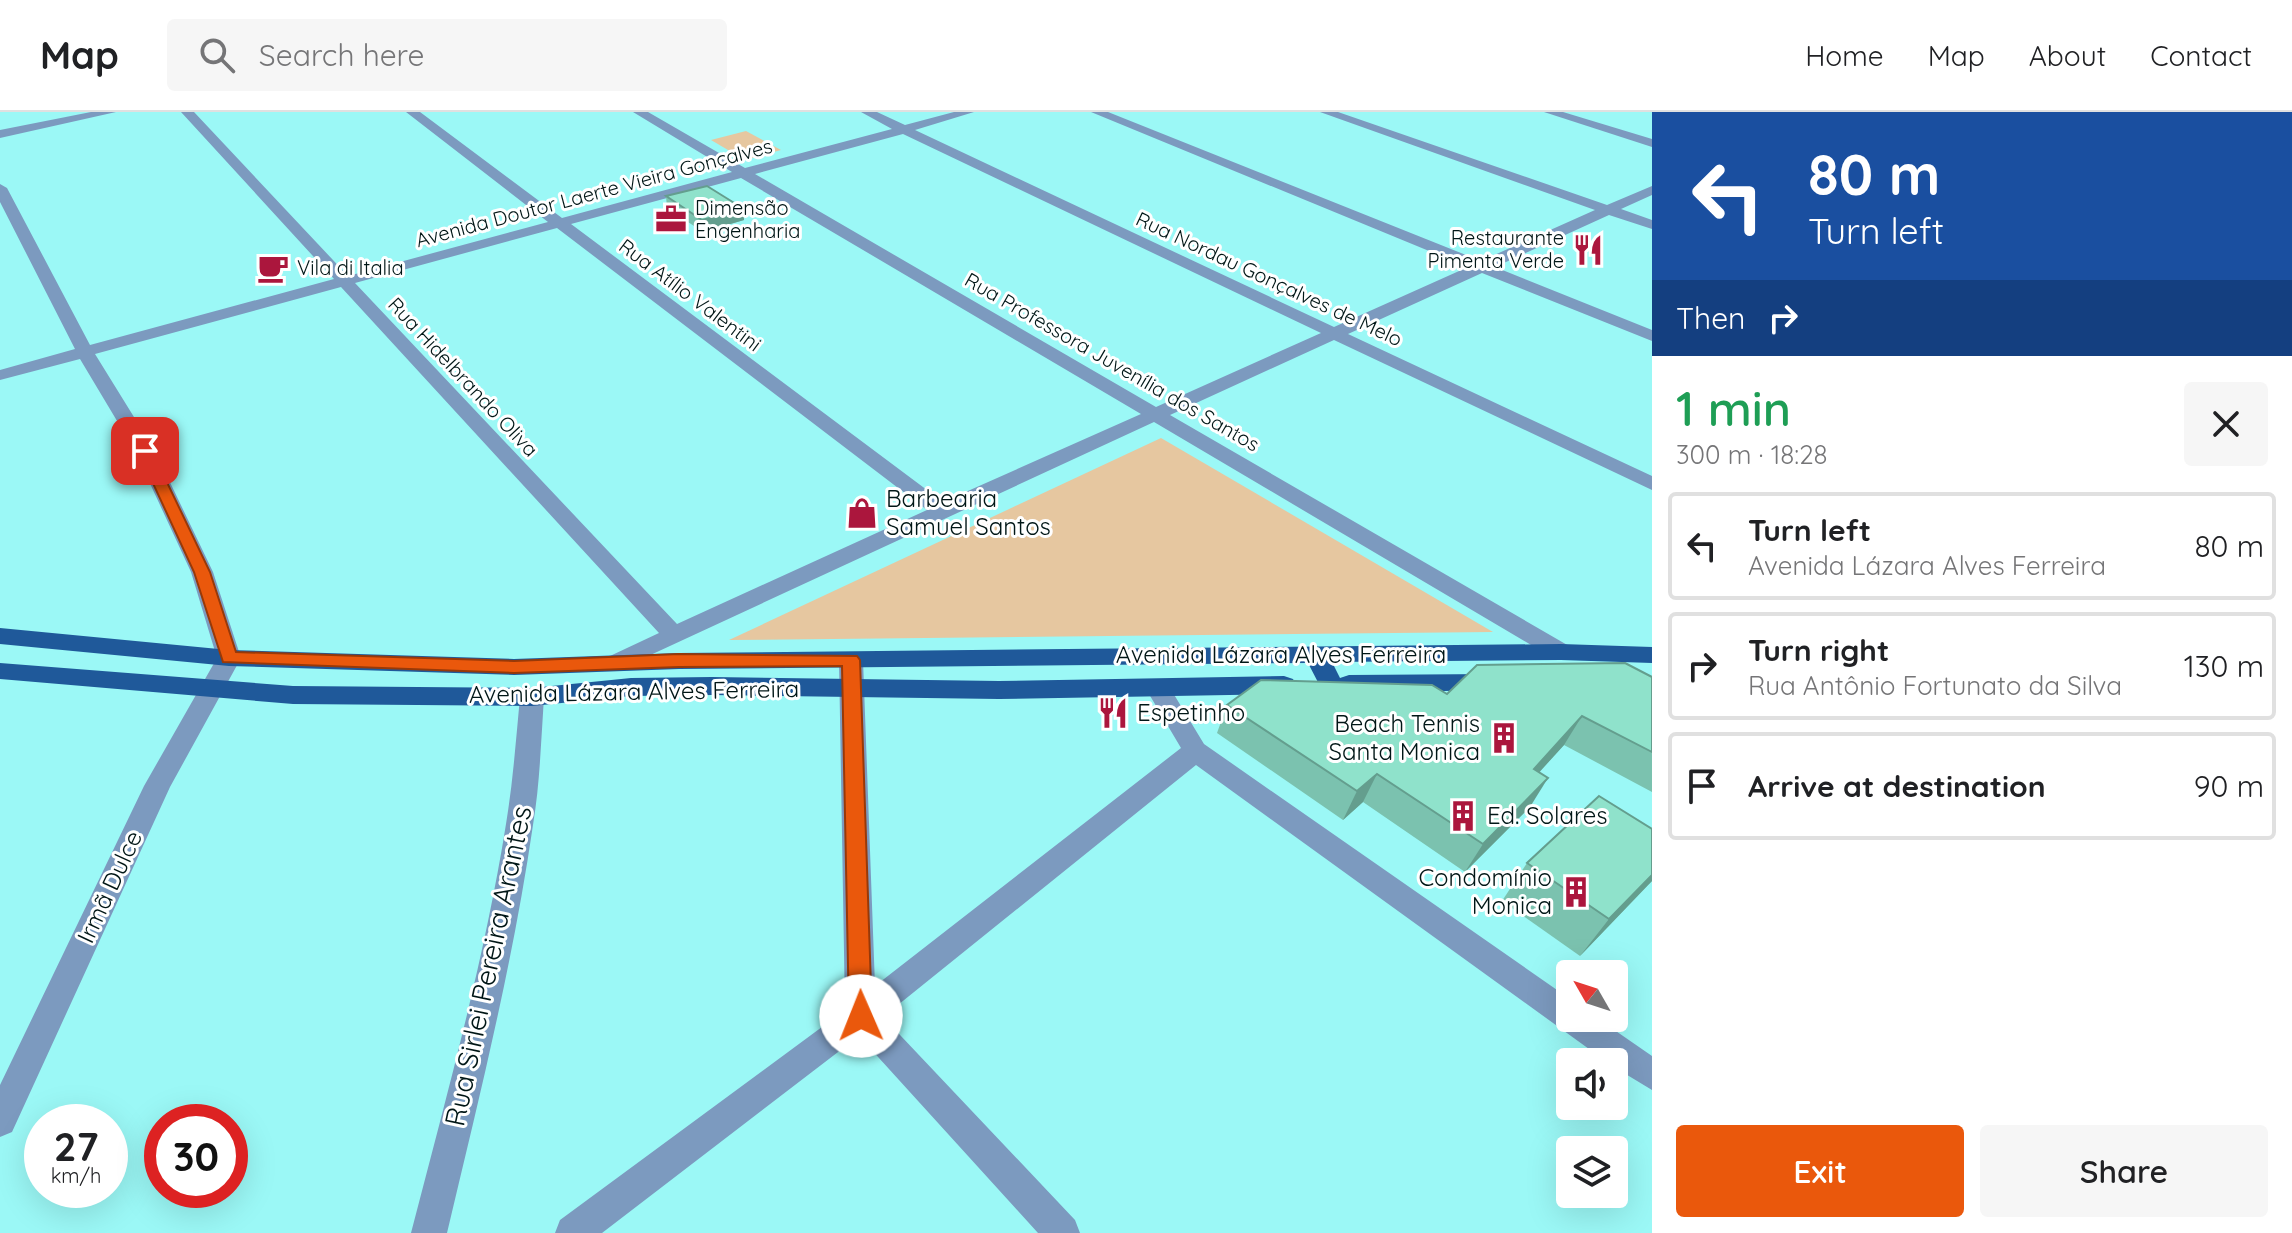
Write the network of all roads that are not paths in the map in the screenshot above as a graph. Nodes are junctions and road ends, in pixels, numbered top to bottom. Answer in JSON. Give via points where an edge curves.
{"nodes":[{"id":1,"x":110,"y":112,"type":"edge"},
{"id":2,"x":187,"y":112,"type":"edge"},
{"id":3,"x":412,"y":112,"type":"edge"},
{"id":4,"x":639,"y":112,"type":"edge"},
{"id":5,"x":867,"y":112,"type":"edge"},
{"id":6,"x":968,"y":112,"type":"edge"},
{"id":7,"x":1097,"y":112,"type":"edge"},
{"id":8,"x":1326,"y":112,"type":"edge"},
{"id":9,"x":1550,"y":112,"type":"edge"},
{"id":10,"x":904,"y":130,"type":"junction"},
{"id":11,"x":0,"y":134,"type":"edge"},
{"id":12,"x":1652,"y":143,"type":"edge"},
{"id":13,"x":743,"y":172,"type":"junction"},
{"id":14,"x":0,"y":188,"type":"edge"},
{"id":15,"x":1652,"y":190,"type":"edge"},
{"id":16,"x":1607,"y":209,"type":"junction"},
{"id":17,"x":561,"y":223,"type":"junction"},
{"id":18,"x":1652,"y":225,"type":"edge"},
{"id":19,"x":1479,"y":266,"type":"junction"},
{"id":20,"x":345,"y":282,"type":"junction"},
{"id":21,"x":1331,"y":333,"type":"junction"},
{"id":22,"x":1652,"y":336,"type":"edge"},
{"id":23,"x":85,"y":352,"type":"junction"},
{"id":24,"x":0,"y":375,"type":"edge"},
{"id":25,"x":1159,"y":415,"type":"junction"},
{"id":26,"x":1652,"y":484,"type":"edge"},
{"id":27,"x":942,"y":511,"type":"junction"},
{"id":28,"x":674,"y":635,"type":"junction"},
{"id":29,"x":0,"y":636,"type":"edge"},
{"id":30,"x":1561,"y":652,"type":"junction"},
{"id":31,"x":1316,"y":655,"type":"junction"},
{"id":32,"x":1652,"y":655,"type":"edge"},
{"id":33,"x":229,"y":658,"type":"junction"},
{"id":34,"x":618,"y":662,"type":"junction"},
{"id":35,"x":0,"y":671,"type":"edge"},
{"id":36,"x":851,"y":674,"type":"junction"},
{"id":37,"x":1509,"y":682,"type":"edge"},
{"id":38,"x":1331,"y":684,"type":"junction"},
{"id":39,"x":210,"y":688,"type":"junction"},
{"id":40,"x":1158,"y":689,"type":"junction"},
{"id":41,"x":532,"y":697,"type":"junction"},
{"id":42,"x":1195,"y":751,"type":"junction"},
{"id":43,"x":1556,"y":1008,"type":"edge"},
{"id":44,"x":861,"y":1016,"type":"junction"},
{"id":45,"x":1590,"y":1032,"type":"edge"},
{"id":46,"x":1652,"y":1075,"type":"edge"},
{"id":47,"x":0,"y":1121,"type":"edge"},
{"id":48,"x":429,"y":1233,"type":"edge"},
{"id":49,"x":573,"y":1233,"type":"edge"},
{"id":50,"x":1062,"y":1233,"type":"edge"}],
"edges":[{"from":1,"to":11,"type":"street"},
{"from":2,"to":20,"type":"street","name":"Rua Hidelbrando Oliva"},
{"from":3,"to":17,"type":"street","name":"Rua Atílio Valentini"},
{"from":4,"to":13,"type":"street","name":"Rua Professora Juvenília dos Santos"},
{"from":5,"to":10,"type":"street","name":"Rua Nordau Gonçalves de Melo"},
{"from":6,"to":10,"type":"street","name":"Avenida Doutor Laerte Vieira Gonçalves"},
{"from":7,"to":19,"type":"street"},
{"from":8,"to":16,"type":"street"},
{"from":9,"to":12,"type":"street"},
{"from":10,"to":13,"type":"street","name":"Avenida Doutor Laerte Vieira Gonçalves"},
{"from":10,"to":21,"type":"street","name":"Rua Nordau Gonçalves de Melo"},
{"from":13,"to":17,"type":"street","name":"Avenida Doutor Laerte Vieira Gonçalves"},
{"from":13,"to":25,"type":"street","name":"Rua Professora Juvenília dos Santos"},
{"from":14,"to":23,"type":"street"},
{"from":15,"to":16,"type":"street"},
{"from":16,"to":18,"type":"street"},
{"from":16,"to":19,"type":"street"},
{"from":17,"to":20,"type":"street","name":"Avenida Doutor Laerte Vieira Gonçalves"},
{"from":17,"to":27,"type":"street","name":"Rua Atílio Valentini"},
{"from":19,"to":21,"type":"street"},
{"from":19,"to":22,"type":"street"},
{"from":20,"to":23,"type":"street","name":"Avenida Doutor Laerte Vieira Gonçalves"},
{"from":20,"to":28,"type":"street","name":"Rua Hidelbrando Oliva"},
{"from":21,"to":25,"type":"street"},
{"from":21,"to":26,"type":"street","name":"Rua Nordau Gonçalves de Melo"},
{"from":23,"to":24,"type":"street","name":"Avenida Doutor Laerte Vieira Gonçalves"},
{"from":23,"to":33,"type":"street","via":[[145,451],[202,572]]},
{"from":25,"to":27,"type":"street"},
{"from":25,"to":30,"type":"street","name":"Rua Professora Juvenília dos Santos"},
{"from":27,"to":28,"type":"street"},
{"from":28,"to":34,"type":"street"},
{"from":29,"to":33,"type":"main road","name":"Avenida Lázara Alves Ferreira"},
{"from":30,"to":31,"type":"main road","name":"Avenida Lázara Alves Ferreira"},
{"from":30,"to":32,"type":"main road","name":"Avenida Lázara Alves Ferreira"},
{"from":31,"to":36,"type":"main road","name":"Avenida Lázara Alves Ferreira"},
{"from":31,"to":38,"type":"main road"},
{"from":33,"to":34,"type":"main road","name":"Avenida Lázara Alves Ferreira","via":[[514,667]]},
{"from":33,"to":39,"type":"street","name":"Irmã Dulce"},
{"from":34,"to":36,"type":"main road","name":"Avenida Lázara Alves Ferreira"},
{"from":35,"to":39,"type":"main road","name":"Avenida Lázara Alves Ferreira"},
{"from":36,"to":40,"type":"main road","name":"Avenida Lázara Alves Ferreira"},
{"from":36,"to":41,"type":"main road","name":"Avenida Lázara Alves Ferreira"},
{"from":36,"to":44,"type":"street"},
{"from":37,"to":38,"type":"main road","name":"Avenida Lázara Alves Ferreira"},
{"from":38,"to":40,"type":"main road","name":"Avenida Lázara Alves Ferreira"},
{"from":39,"to":41,"type":"main road","name":"Avenida Lázara Alves Ferreira","via":[[293,695]]},
{"from":39,"to":47,"type":"street","name":"Irmã Dulce","via":[[157,786]]},
{"from":40,"to":42,"type":"street"},
{"from":41,"to":48,"type":"street","name":"Rua Sirlei Pereira Arantes","via":[[517,841]]},
{"from":42,"to":43,"type":"street"},
{"from":42,"to":44,"type":"street"},
{"from":44,"to":49,"type":"street"},
{"from":44,"to":50,"type":"street"},
{"from":45,"to":46,"type":"street"}]}
